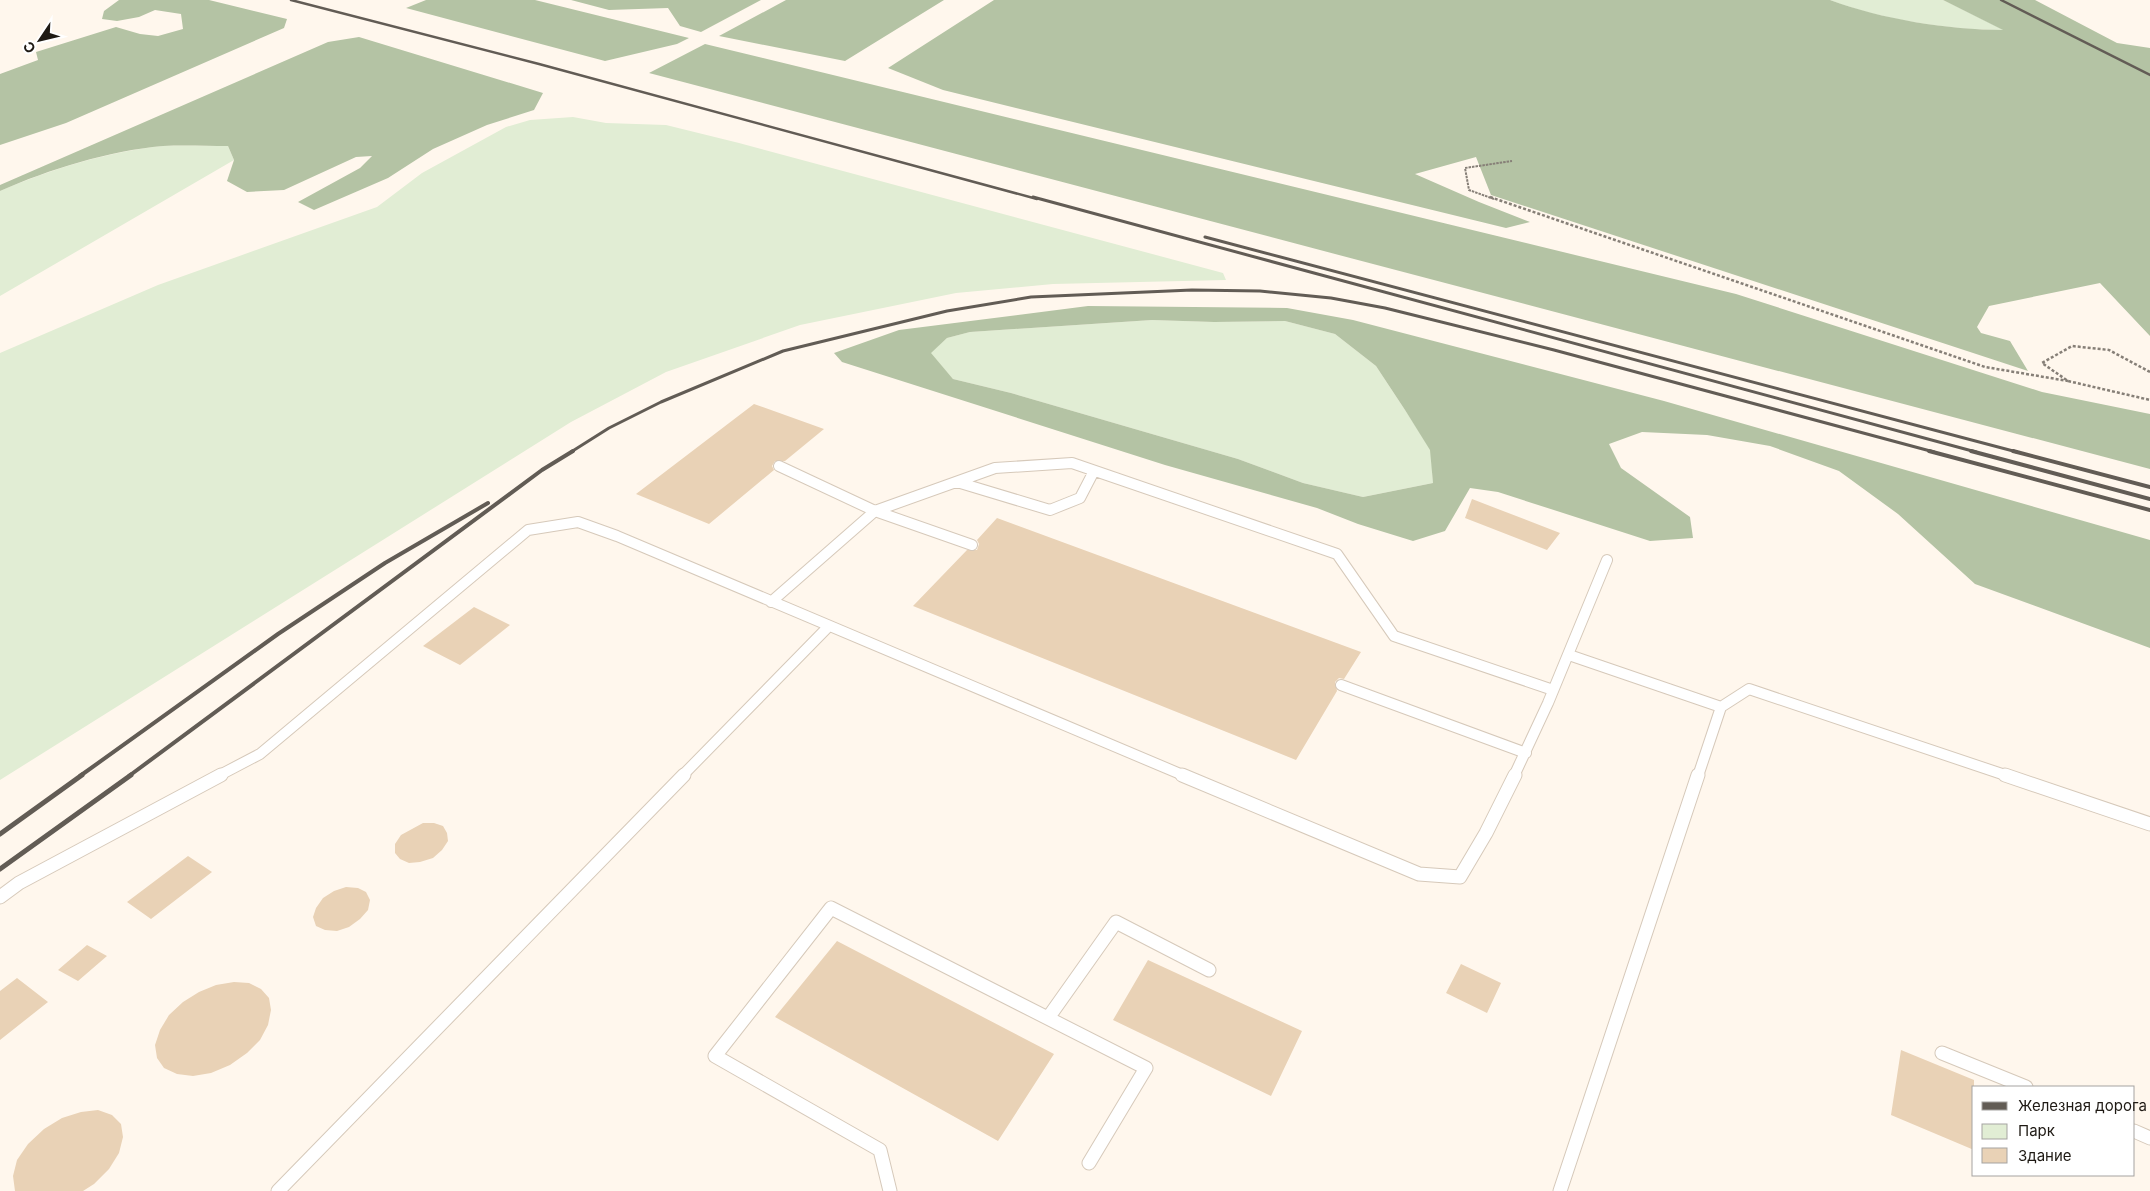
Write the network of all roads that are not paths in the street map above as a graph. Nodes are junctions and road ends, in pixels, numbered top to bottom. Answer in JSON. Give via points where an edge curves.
{"nodes":[{"id":1,"x":779,"y":466,"type":"dead end"},
{"id":2,"x":1094,"y":471,"type":"junction"},
{"id":3,"x":957,"y":482,"type":"junction"},
{"id":4,"x":875,"y":511,"type":"junction"},
{"id":5,"x":972,"y":545,"type":"dead end"},
{"id":6,"x":1607,"y":560,"type":"dead end"},
{"id":7,"x":771,"y":602,"type":"junction"},
{"id":8,"x":828,"y":627,"type":"junction"},
{"id":9,"x":1569,"y":655,"type":"junction"},
{"id":10,"x":1341,"y":685,"type":"dead end"},
{"id":11,"x":1553,"y":690,"type":"junction"},
{"id":12,"x":1721,"y":707,"type":"junction"},
{"id":13,"x":1526,"y":752,"type":"junction"},
{"id":14,"x":2150,"y":824,"type":"edge"},
{"id":15,"x":0,"y":897,"type":"edge"},
{"id":16,"x":1209,"y":970,"type":"dead end"},
{"id":17,"x":1048,"y":1018,"type":"junction"},
{"id":18,"x":1942,"y":1053,"type":"dead end"},
{"id":19,"x":2024,"y":1086,"type":"edge"},
{"id":20,"x":2135,"y":1131,"type":"edge"},
{"id":21,"x":2150,"y":1138,"type":"edge"},
{"id":22,"x":1089,"y":1162,"type":"dead end"},
{"id":23,"x":278,"y":1191,"type":"edge"},
{"id":24,"x":890,"y":1191,"type":"edge"},
{"id":25,"x":1560,"y":1191,"type":"edge"}],
"edges":[{"from":1,"to":4,"type":"lane"},
{"from":2,"to":3,"type":"lane","via":[[1072,463],[1015,466],[995,468]]},
{"from":2,"to":3,"type":"lane","via":[[1080,498],[1050,510]]},
{"from":2,"to":11,"type":"lane","via":[[1337,554],[1394,636]]},
{"from":3,"to":4,"type":"lane"},
{"from":4,"to":5,"type":"lane"},
{"from":4,"to":7,"type":"lane"},
{"from":6,"to":9,"type":"lane"},
{"from":7,"to":8,"type":"lane"},
{"from":7,"to":15,"type":"lane","via":[[578,522],[528,530],[260,754],[19,883]]},
{"from":8,"to":13,"type":"lane","via":[[1419,874],[1460,877],[1476,854]]},
{"from":8,"to":23,"type":"lane"},
{"from":9,"to":11,"type":"lane"},
{"from":9,"to":12,"type":"lane"},
{"from":10,"to":13,"type":"lane"},
{"from":11,"to":13,"type":"lane"},
{"from":12,"to":14,"type":"lane","via":[[1749,689]]},
{"from":12,"to":25,"type":"lane"},
{"from":16,"to":17,"type":"lane","via":[[1116,922]]},
{"from":17,"to":22,"type":"lane","via":[[1146,1068]]},
{"from":17,"to":24,"type":"lane","via":[[831,908],[715,1056],[880,1150]]},
{"from":18,"to":19,"type":"lane"},
{"from":20,"to":21,"type":"lane"}]}
